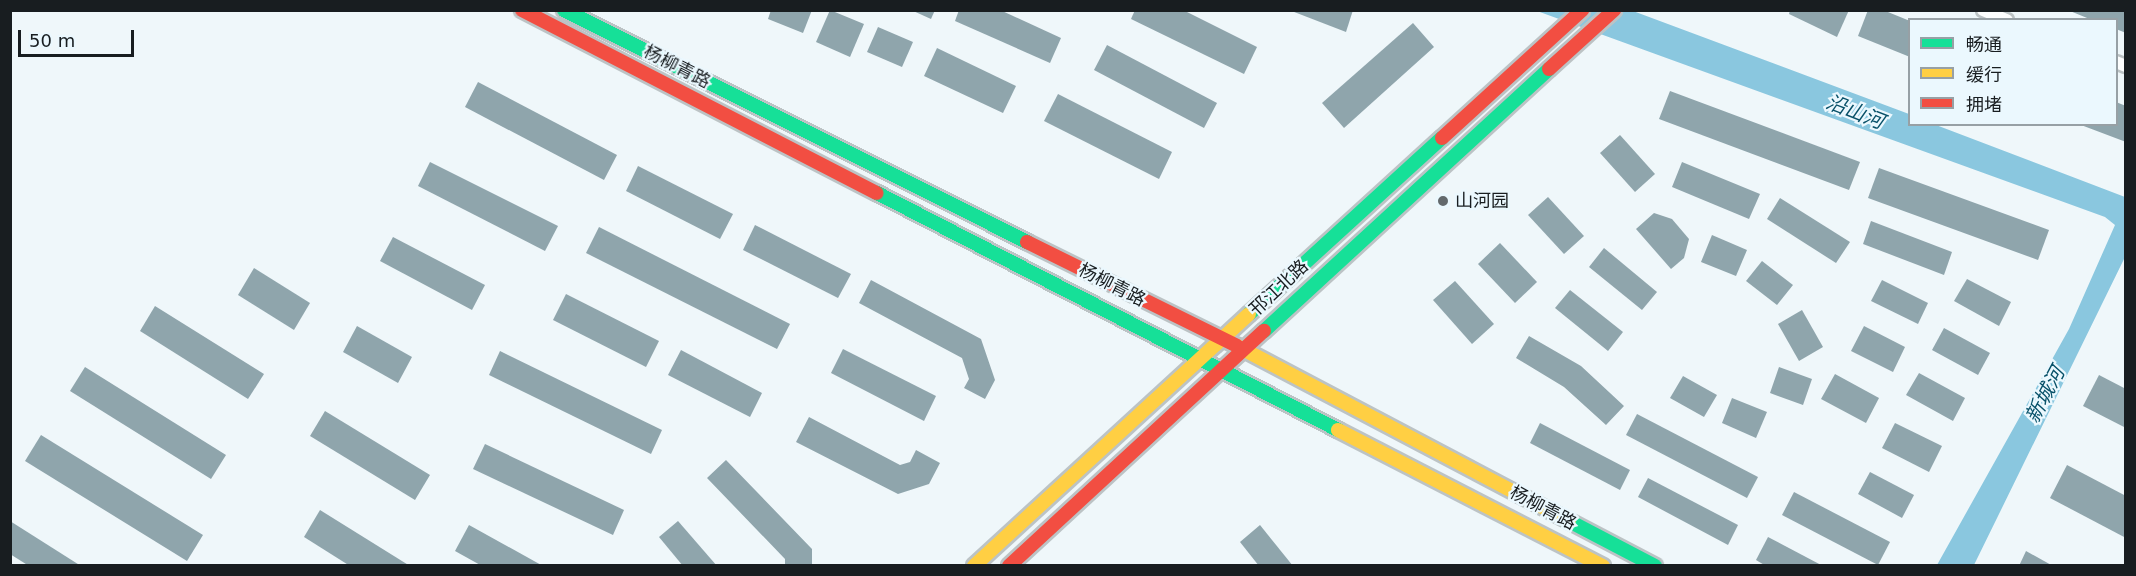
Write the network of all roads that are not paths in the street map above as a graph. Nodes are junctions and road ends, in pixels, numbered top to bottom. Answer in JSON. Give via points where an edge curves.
{"nodes":[{"id":1,"x":522,"y":10,"type":"edge"},
{"id":2,"x":564,"y":10,"type":"edge"},
{"id":3,"x":1582,"y":10,"type":"edge"},
{"id":4,"x":1614,"y":10,"type":"edge"},
{"id":5,"x":1983,"y":10,"type":"edge"},
{"id":6,"x":2002,"y":18,"type":"edge"},
{"id":7,"x":1222,"y":340,"type":"junction"},
{"id":8,"x":1244,"y":350,"type":"junction"},
{"id":9,"x":1203,"y":357,"type":"junction"},
{"id":10,"x":1224,"y":368,"type":"junction"},
{"id":11,"x":974,"y":566,"type":"edge"},
{"id":12,"x":1009,"y":566,"type":"edge"},
{"id":13,"x":1603,"y":566,"type":"edge"},
{"id":14,"x":1655,"y":566,"type":"edge"}],
"edges":[{"from":1,"to":9,"type":"main road","name":"杨柳青路"},
{"from":2,"to":7,"type":"main road","name":"杨柳青路"},
{"from":3,"to":7,"type":"main road","name":"邗江北路"},
{"from":4,"to":8,"type":"main road","name":"邗江北路"},
{"from":5,"to":6,"type":"street"},
{"from":7,"to":8,"type":"main road","name":"杨柳青路"},
{"from":7,"to":9,"type":"main road","name":"邗江北路"},
{"from":8,"to":10,"type":"main road","name":"邗江北路"},
{"from":8,"to":14,"type":"main road","name":"杨柳青路"},
{"from":9,"to":10,"type":"main road","name":"杨柳青路"},
{"from":9,"to":11,"type":"main road","name":"邗江北路"},
{"from":10,"to":12,"type":"main road","name":"邗江北路"},
{"from":10,"to":13,"type":"main road","name":"杨柳青路"}]}
